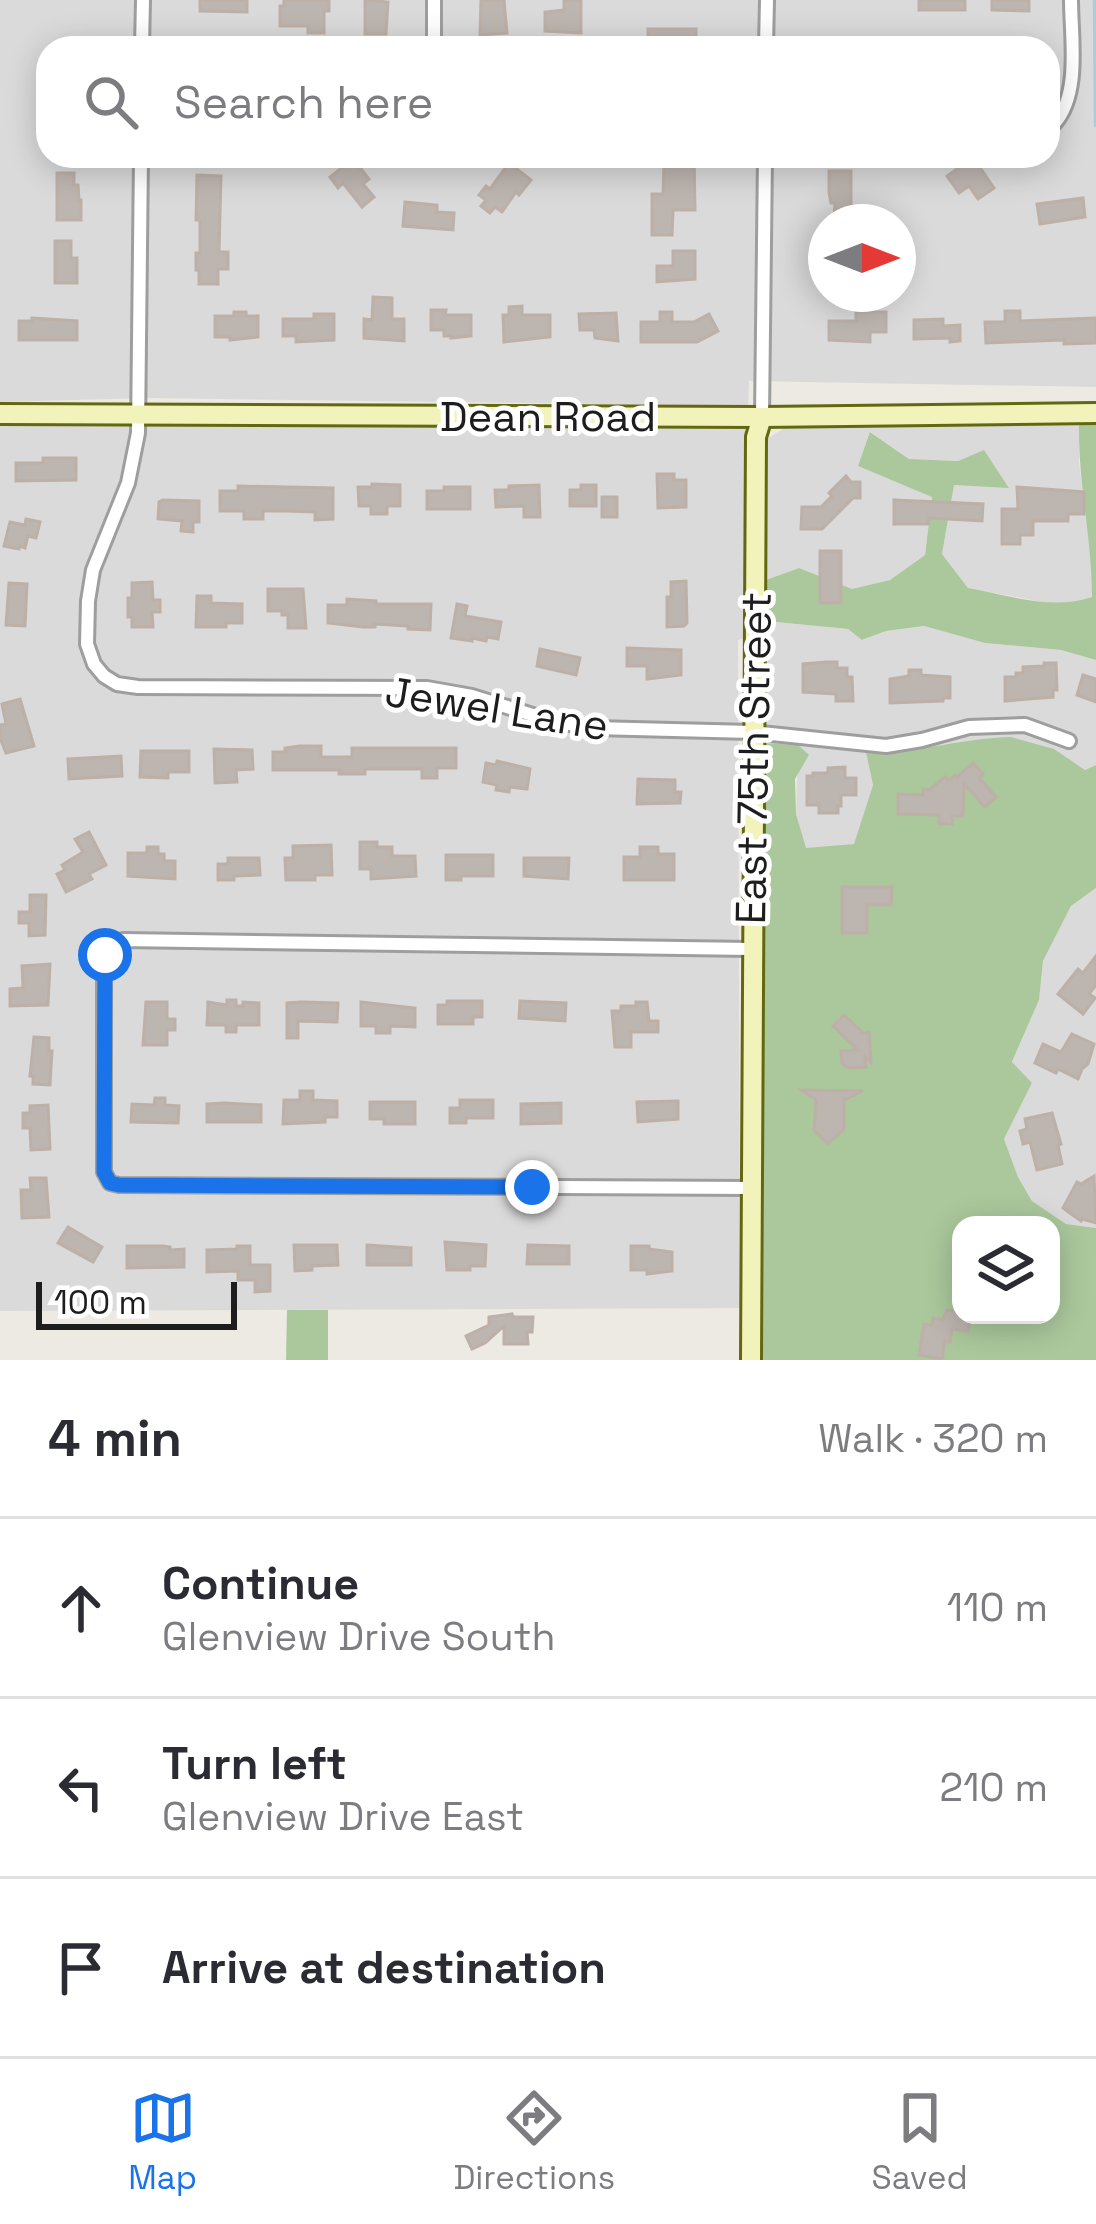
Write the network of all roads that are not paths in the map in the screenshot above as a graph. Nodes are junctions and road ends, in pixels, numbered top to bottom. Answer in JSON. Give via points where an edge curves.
{"nodes":[{"id":1,"x":143,"y":0,"type":"edge"},
{"id":2,"x":434,"y":0,"type":"edge"},
{"id":3,"x":767,"y":0,"type":"edge"},
{"id":4,"x":1071,"y":0,"type":"edge"},
{"id":5,"x":142,"y":36,"type":"edge"},
{"id":6,"x":434,"y":36,"type":"edge"},
{"id":7,"x":766,"y":36,"type":"edge"},
{"id":8,"x":1060,"y":116,"type":"edge"},
{"id":9,"x":141,"y":168,"type":"edge"},
{"id":10,"x":765,"y":168,"type":"edge"},
{"id":11,"x":1096,"y":413,"type":"edge"},
{"id":12,"x":0,"y":414,"type":"edge"},
{"id":13,"x":138,"y":414,"type":"junction"},
{"id":14,"x":762,"y":417,"type":"junction"},
{"id":15,"x":752,"y":732,"type":"junction"},
{"id":16,"x":1069,"y":741,"type":"dead end"},
{"id":17,"x":751,"y":949,"type":"junction"},
{"id":18,"x":752,"y":1188,"type":"junction"},
{"id":19,"x":751,"y":1360,"type":"edge"}],
"edges":[{"from":1,"to":5,"type":"street"},
{"from":2,"to":6,"type":"street"},
{"from":3,"to":7,"type":"street"},
{"from":4,"to":8,"type":"street","via":[[1070,89]]},
{"from":9,"to":13,"type":"street"},
{"from":10,"to":14,"type":"street","name":"East 75th Street"},
{"from":11,"to":14,"type":"street","name":"Dean Road"},
{"from":12,"to":13,"type":"street","name":"Dean Road"},
{"from":13,"to":14,"type":"street","name":"Dean Road"},
{"from":13,"to":15,"type":"street","name":"Jewel Lane","via":[[131,471],[88,601],[88,650],[117,684],[427,688],[582,726]]},
{"from":14,"to":15,"type":"street","name":"East 75th Street","via":[[755,437]]},
{"from":15,"to":16,"type":"street","name":"Jewel Lane","via":[[886,746],[1025,725]]},
{"from":15,"to":17,"type":"street","name":"East 75th Street"},
{"from":17,"to":18,"type":"street","name":"East 75th Street"},
{"from":17,"to":18,"type":"street","via":[[130,939],[112,945],[104,958],[104,1172],[110,1183],[140,1185]]},
{"from":18,"to":19,"type":"street","name":"East 75th Street"}]}
